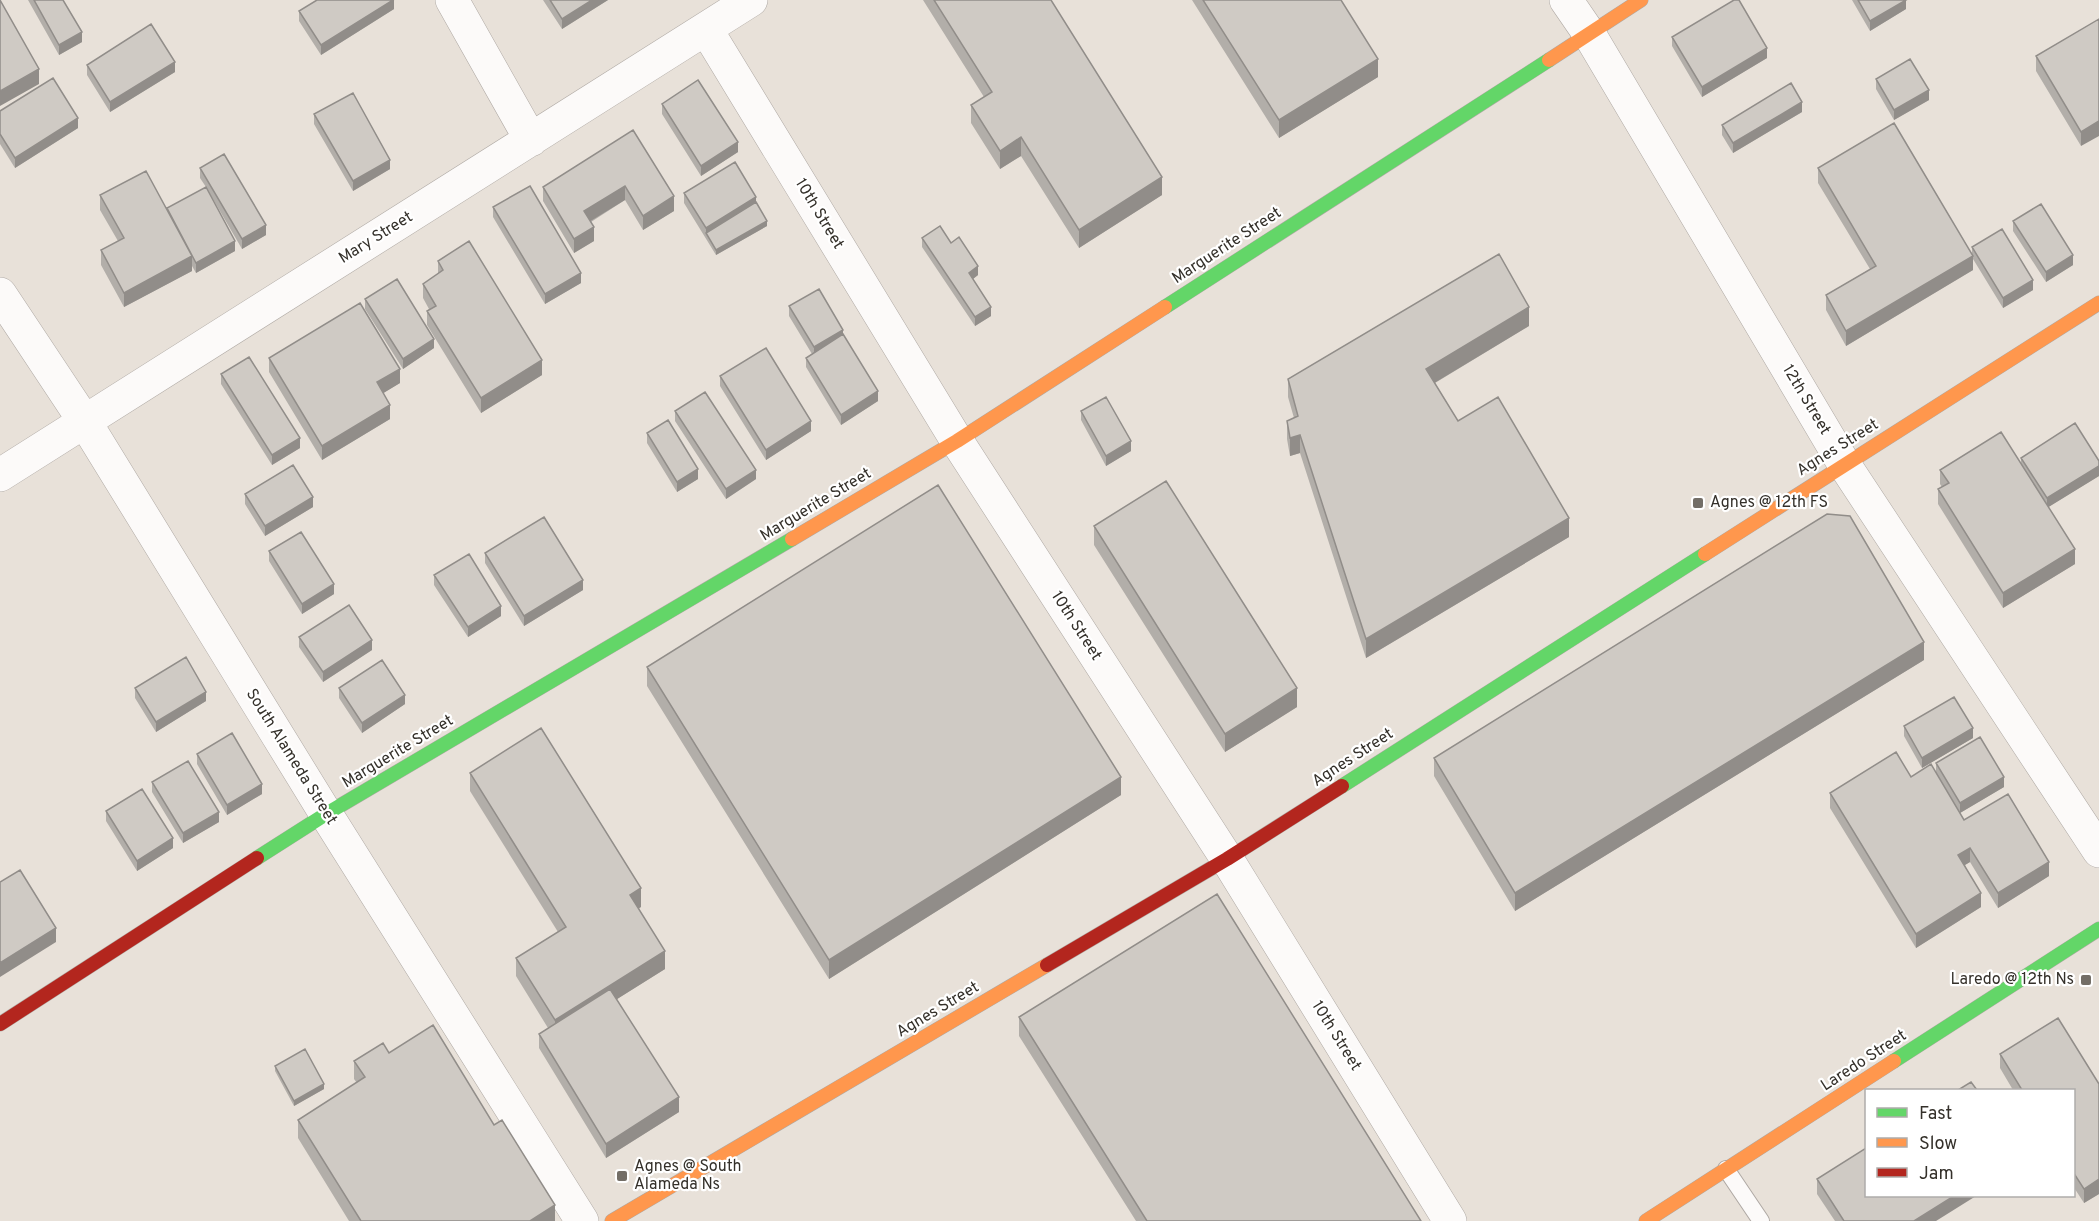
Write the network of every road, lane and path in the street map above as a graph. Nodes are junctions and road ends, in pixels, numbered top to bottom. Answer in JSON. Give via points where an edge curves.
{"nodes":[{"id":1,"x":452,"y":0,"type":"edge"},
{"id":2,"x":751,"y":0,"type":"edge"},
{"id":3,"x":1566,"y":0,"type":"edge"},
{"id":4,"x":1641,"y":0,"type":"edge"},
{"id":5,"x":706,"y":29,"type":"junction"},
{"id":6,"x":1588,"y":32,"type":"junction"},
{"id":7,"x":531,"y":140,"type":"junction"},
{"id":8,"x":0,"y":294,"type":"edge"},
{"id":9,"x":2099,"y":303,"type":"edge"},
{"id":10,"x":85,"y":422,"type":"junction"},
{"id":11,"x":957,"y":441,"type":"junction"},
{"id":12,"x":1844,"y":464,"type":"junction"},
{"id":13,"x":0,"y":476,"type":"edge"},
{"id":14,"x":326,"y":814,"type":"junction"},
{"id":15,"x":2099,"y":851,"type":"edge"},
{"id":16,"x":1227,"y":859,"type":"junction"},
{"id":17,"x":2099,"y":929,"type":"edge"},
{"id":18,"x":0,"y":1024,"type":"edge"},
{"id":19,"x":1726,"y":1169,"type":"junction"},
{"id":20,"x":582,"y":1221,"type":"edge"},
{"id":21,"x":612,"y":1221,"type":"edge"},
{"id":22,"x":1449,"y":1221,"type":"edge"},
{"id":23,"x":1646,"y":1221,"type":"edge"},
{"id":24,"x":1761,"y":1221,"type":"edge"}],
"edges":[{"from":1,"to":7,"type":"street"},
{"from":2,"to":5,"type":"street","name":"Mary Street"},
{"from":3,"to":6,"type":"street","name":"12th Street"},
{"from":4,"to":6,"type":"main road","name":"Marguerite Street"},
{"from":5,"to":7,"type":"street","name":"Mary Street"},
{"from":5,"to":11,"type":"street","name":"10th Street"},
{"from":6,"to":11,"type":"main road","name":"Marguerite Street"},
{"from":6,"to":12,"type":"street","name":"12th Street"},
{"from":7,"to":10,"type":"street","name":"Mary Street"},
{"from":8,"to":10,"type":"street","name":"South Alameda Street"},
{"from":9,"to":12,"type":"main road","name":"Agnes Street"},
{"from":10,"to":13,"type":"street","name":"Mary Street"},
{"from":10,"to":14,"type":"street","name":"South Alameda Street"},
{"from":11,"to":14,"type":"main road","name":"Marguerite Street"},
{"from":11,"to":16,"type":"street","name":"10th Street"},
{"from":12,"to":15,"type":"street","name":"12th Street"},
{"from":12,"to":16,"type":"main road","name":"Agnes Street"},
{"from":14,"to":18,"type":"main road","name":"Marguerite Street"},
{"from":14,"to":20,"type":"street","name":"South Alameda Street"},
{"from":16,"to":21,"type":"main road","name":"Agnes Street"},
{"from":16,"to":22,"type":"street","name":"10th Street"},
{"from":17,"to":19,"type":"main road","name":"Laredo Street"},
{"from":19,"to":23,"type":"main road","name":"Laredo Street"},
{"from":19,"to":24,"type":"lane"}]}
